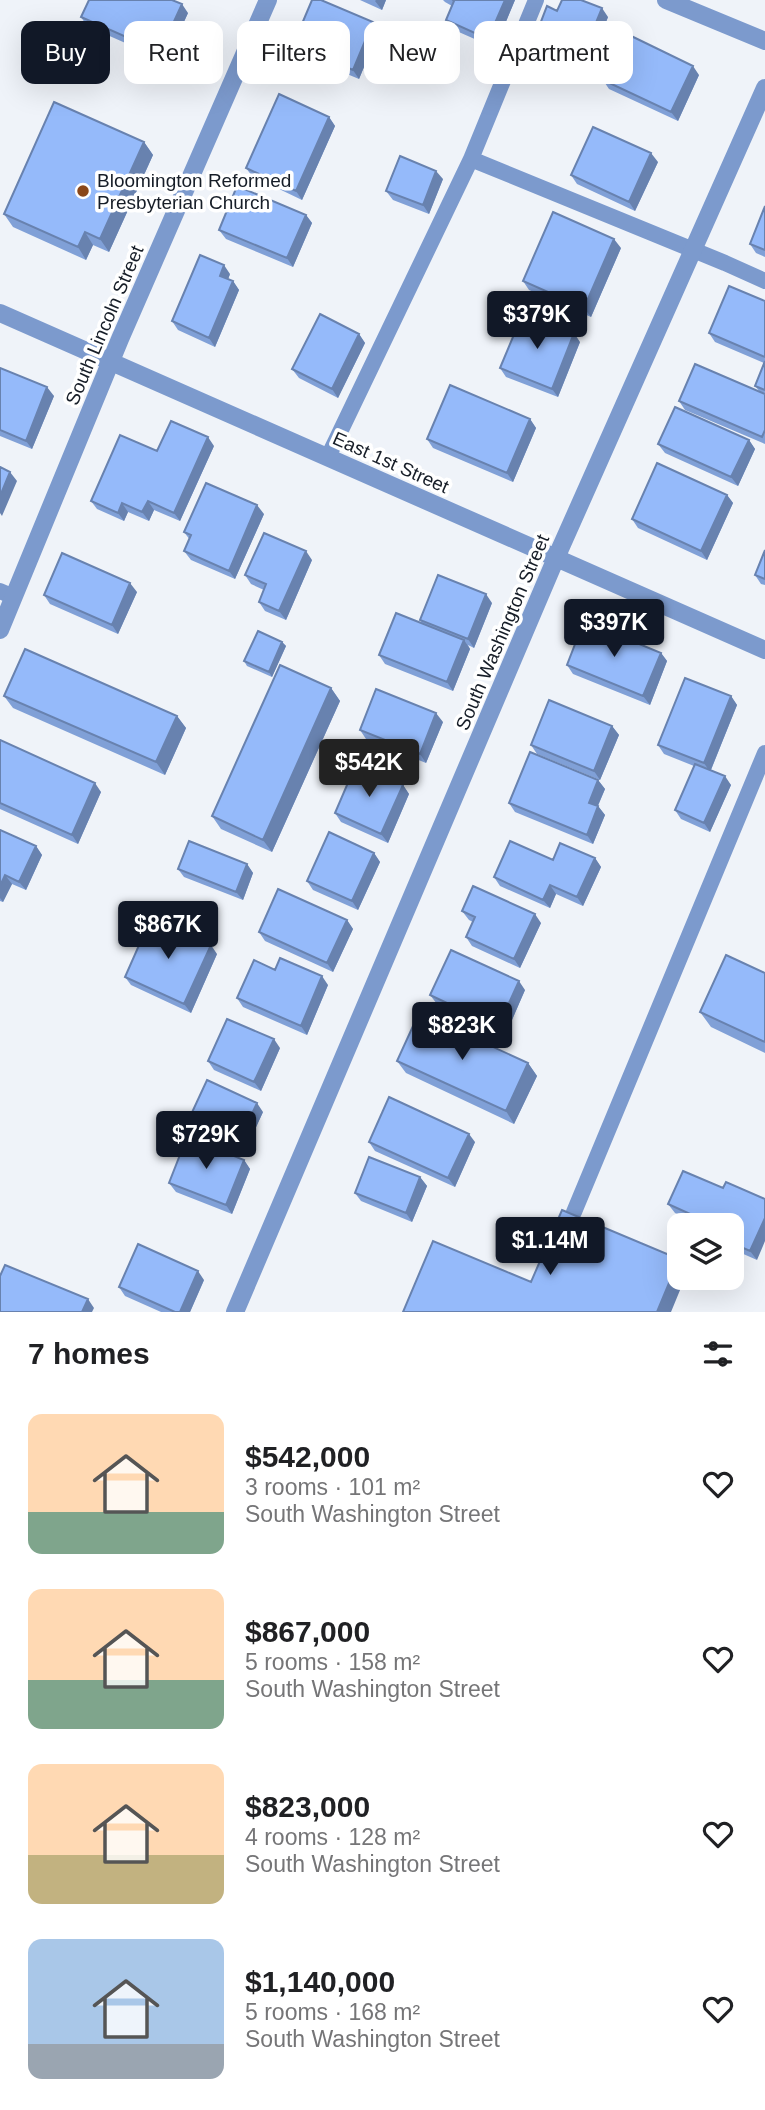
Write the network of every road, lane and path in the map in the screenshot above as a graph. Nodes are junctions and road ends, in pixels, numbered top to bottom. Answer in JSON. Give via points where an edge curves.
{"nodes":[{"id":1,"x":268,"y":0,"type":"edge"},
{"id":2,"x":536,"y":0,"type":"edge"},
{"id":3,"x":666,"y":0,"type":"edge"},
{"id":4,"x":765,"y":41,"type":"edge"},
{"id":5,"x":765,"y":88,"type":"edge"},
{"id":6,"x":471,"y":159,"type":"junction"},
{"id":7,"x":694,"y":251,"type":"junction"},
{"id":8,"x":765,"y":281,"type":"edge"},
{"id":9,"x":0,"y":313,"type":"edge"},
{"id":10,"x":111,"y":361,"type":"junction"},
{"id":11,"x":328,"y":457,"type":"junction"},
{"id":12,"x":556,"y":558,"type":"junction"},
{"id":13,"x":7,"y":594,"type":"edge"},
{"id":14,"x":0,"y":630,"type":"edge"},
{"id":15,"x":765,"y":650,"type":"edge"},
{"id":16,"x":765,"y":753,"type":"edge"},
{"id":17,"x":574,"y":1212,"type":"edge"},
{"id":18,"x":235,"y":1312,"type":"edge"}],
"edges":[{"from":1,"to":10,"type":"street","name":"South Lincoln Street"},
{"from":2,"to":6,"type":"lane"},
{"from":3,"to":4,"type":"street"},
{"from":5,"to":7,"type":"street","name":"South Washington Street"},
{"from":6,"to":7,"type":"lane"},
{"from":6,"to":11,"type":"lane"},
{"from":7,"to":8,"type":"lane"},
{"from":7,"to":12,"type":"street","name":"South Washington Street"},
{"from":9,"to":10,"type":"street","name":"East 1st Street"},
{"from":10,"to":11,"type":"street","name":"East 1st Street"},
{"from":10,"to":13,"type":"street","name":"South Lincoln Street"},
{"from":11,"to":12,"type":"street","name":"East 1st Street"},
{"from":12,"to":15,"type":"street","name":"East 1st Street"},
{"from":12,"to":18,"type":"street","name":"South Washington Street"},
{"from":13,"to":14,"type":"street","name":"South Lincoln Street"},
{"from":16,"to":17,"type":"lane"}]}
